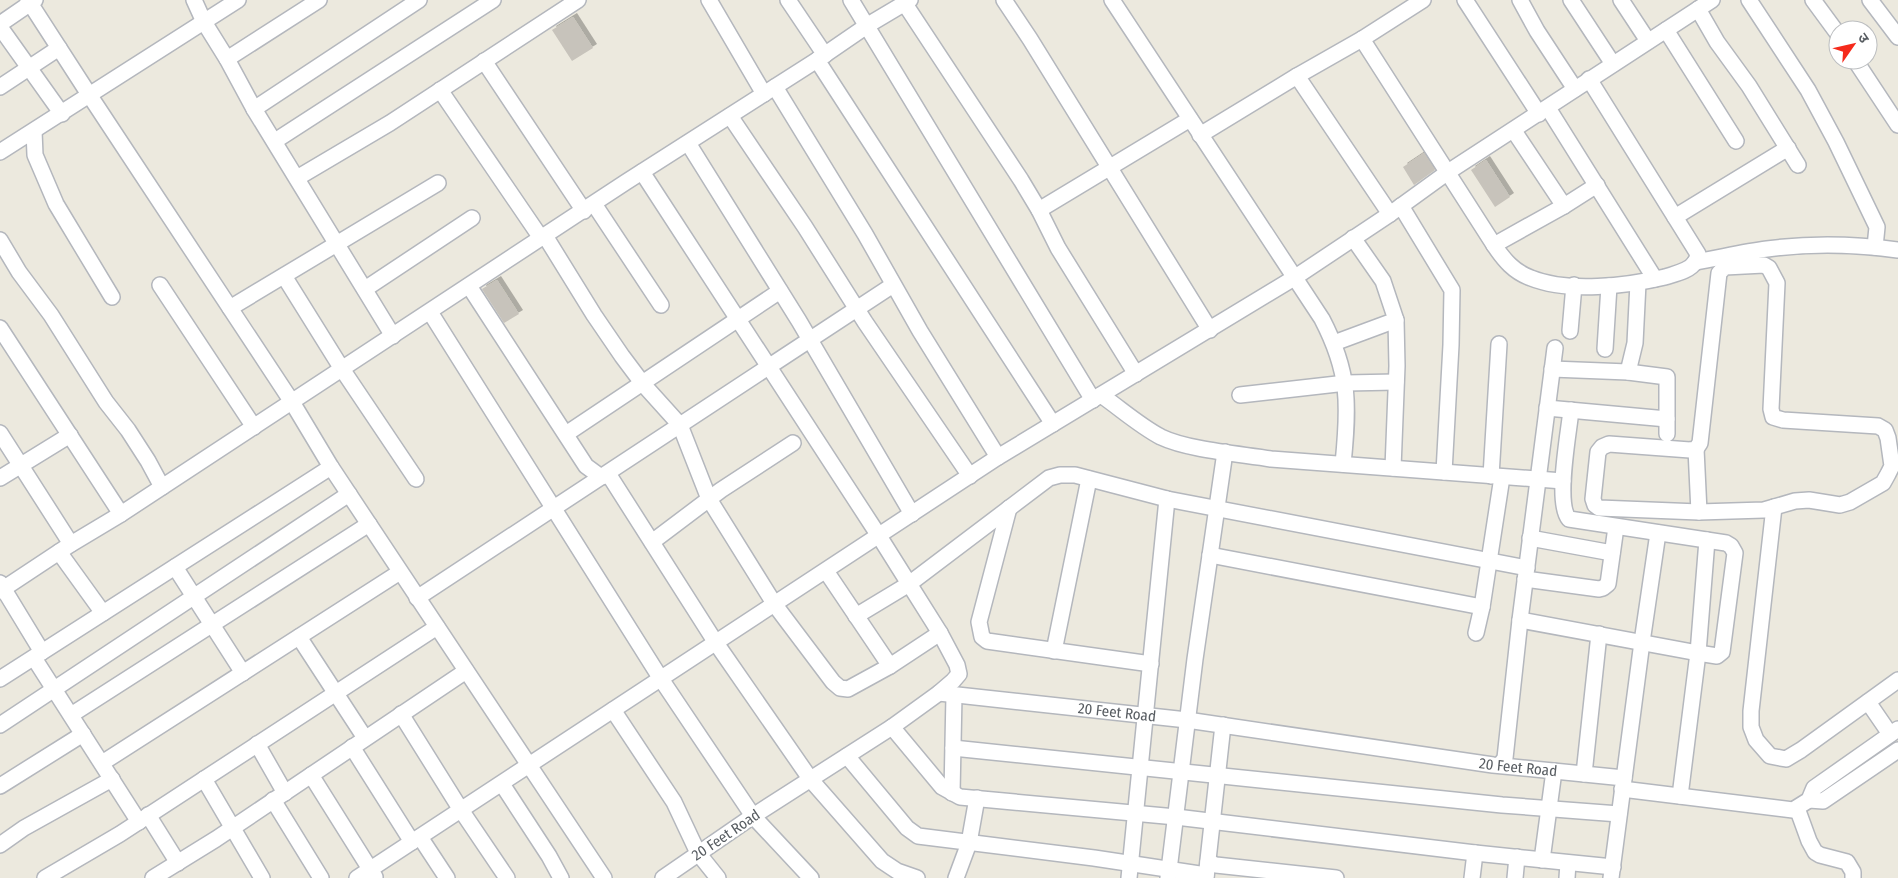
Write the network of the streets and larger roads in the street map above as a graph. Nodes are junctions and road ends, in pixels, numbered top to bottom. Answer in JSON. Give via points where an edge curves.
{"nodes":[{"id":1,"x":194,"y":0,"type":"edge"},
{"id":2,"x":238,"y":0,"type":"edge"},
{"id":3,"x":319,"y":0,"type":"edge"},
{"id":4,"x":419,"y":0,"type":"edge"},
{"id":5,"x":493,"y":0,"type":"edge"},
{"id":6,"x":578,"y":0,"type":"edge"},
{"id":7,"x":709,"y":0,"type":"edge"},
{"id":8,"x":788,"y":0,"type":"edge"},
{"id":9,"x":851,"y":0,"type":"edge"},
{"id":10,"x":1004,"y":0,"type":"edge"},
{"id":11,"x":1423,"y":0,"type":"edge"},
{"id":12,"x":1465,"y":0,"type":"edge"},
{"id":13,"x":1520,"y":0,"type":"edge"},
{"id":14,"x":1571,"y":0,"type":"edge"},
{"id":15,"x":1620,"y":0,"type":"edge"},
{"id":16,"x":1712,"y":0,"type":"edge"},
{"id":17,"x":1750,"y":0,"type":"edge"},
{"id":18,"x":1813,"y":0,"type":"edge"},
{"id":19,"x":1870,"y":0,"type":"edge"},
{"id":20,"x":31,"y":1,"type":"edge"},
{"id":21,"x":1113,"y":1,"type":"edge"},
{"id":22,"x":908,"y":2,"type":"edge"},
{"id":23,"x":1698,"y":9,"type":"junction"},
{"id":24,"x":1828,"y":20,"type":"edge"},
{"id":25,"x":204,"y":22,"type":"junction"},
{"id":26,"x":868,"y":25,"type":"junction"},
{"id":27,"x":0,"y":26,"type":"edge"},
{"id":28,"x":1666,"y":30,"type":"junction"},
{"id":29,"x":1898,"y":37,"type":"edge"},
{"id":30,"x":1362,"y":39,"type":"junction"},
{"id":31,"x":1648,"y":41,"type":"junction"},
{"id":32,"x":59,"y":48,"type":"junction"},
{"id":33,"x":821,"y":57,"type":"junction"},
{"id":34,"x":227,"y":59,"type":"junction"},
{"id":35,"x":484,"y":61,"type":"junction"},
{"id":36,"x":1613,"y":64,"type":"junction"},
{"id":37,"x":30,"y":68,"type":"junction"},
{"id":38,"x":1862,"y":70,"type":"edge"},
{"id":39,"x":1296,"y":76,"type":"junction"},
{"id":40,"x":1588,"y":80,"type":"junction"},
{"id":41,"x":0,"y":87,"type":"edge"},
{"id":42,"x":1575,"y":89,"type":"junction"},
{"id":43,"x":440,"y":90,"type":"junction"},
{"id":44,"x":770,"y":90,"type":"junction"},
{"id":45,"x":90,"y":96,"type":"junction"},
{"id":46,"x":254,"y":108,"type":"junction"},
{"id":47,"x":1543,"y":111,"type":"junction"},
{"id":48,"x":62,"y":114,"type":"junction"},
{"id":49,"x":730,"y":116,"type":"junction"},
{"id":50,"x":1190,"y":119,"type":"junction"},
{"id":51,"x":1898,"y":125,"type":"edge"},
{"id":52,"x":1514,"y":130,"type":"junction"},
{"id":53,"x":34,"y":131,"type":"junction"},
{"id":54,"x":1200,"y":135,"type":"junction"},
{"id":55,"x":274,"y":141,"type":"junction"},
{"id":56,"x":1736,"y":141,"type":"dead end"},
{"id":57,"x":688,"y":143,"type":"junction"},
{"id":58,"x":1788,"y":148,"type":"junction"},
{"id":59,"x":0,"y":152,"type":"edge"},
{"id":60,"x":1798,"y":165,"type":"dead end"},
{"id":61,"x":1110,"y":168,"type":"junction"},
{"id":62,"x":642,"y":172,"type":"junction"},
{"id":63,"x":1448,"y":172,"type":"junction"},
{"id":64,"x":297,"y":178,"type":"junction"},
{"id":65,"x":438,"y":183,"type":"dead end"},
{"id":66,"x":1597,"y":185,"type":"junction"},
{"id":67,"x":1564,"y":206,"type":"junction"},
{"id":68,"x":589,"y":207,"type":"junction"},
{"id":69,"x":1039,"y":210,"type":"junction"},
{"id":70,"x":1395,"y":210,"type":"junction"},
{"id":71,"x":1675,"y":217,"type":"junction"},
{"id":72,"x":472,"y":218,"type":"dead end"},
{"id":73,"x":541,"y":238,"type":"junction"},
{"id":74,"x":1353,"y":238,"type":"junction"},
{"id":75,"x":0,"y":240,"type":"edge"},
{"id":76,"x":338,"y":244,"type":"junction"},
{"id":77,"x":1494,"y":245,"type":"junction"},
{"id":78,"x":1875,"y":247,"type":"junction"},
{"id":79,"x":1898,"y":250,"type":"edge"},
{"id":80,"x":1695,"y":262,"type":"junction"},
{"id":81,"x":284,"y":276,"type":"junction"},
{"id":82,"x":1294,"y":278,"type":"junction"},
{"id":83,"x":1655,"y":279,"type":"junction"},
{"id":84,"x":1638,"y":283,"type":"junction"},
{"id":85,"x":893,"y":285,"type":"junction"},
{"id":86,"x":1574,"y":285,"type":"junction"},
{"id":87,"x":160,"y":286,"type":"dead end"},
{"id":88,"x":469,"y":286,"type":"junction"},
{"id":89,"x":1609,"y":286,"type":"junction"},
{"id":90,"x":365,"y":289,"type":"junction"},
{"id":91,"x":780,"y":291,"type":"junction"},
{"id":92,"x":112,"y":297,"type":"dead end"},
{"id":93,"x":661,"y":305,"type":"dead end"},
{"id":94,"x":230,"y":308,"type":"junction"},
{"id":95,"x":856,"y":308,"type":"junction"},
{"id":96,"x":430,"y":312,"type":"junction"},
{"id":97,"x":738,"y":320,"type":"junction"},
{"id":98,"x":1396,"y":320,"type":"junction"},
{"id":99,"x":0,"y":328,"type":"edge"},
{"id":100,"x":1210,"y":330,"type":"junction"},
{"id":101,"x":1570,"y":331,"type":"dead end"},
{"id":102,"x":393,"y":336,"type":"junction"},
{"id":103,"x":809,"y":339,"type":"junction"},
{"id":104,"x":1334,"y":343,"type":"junction"},
{"id":105,"x":1499,"y":344,"type":"dead end"},
{"id":106,"x":1555,"y":348,"type":"dead end"},
{"id":107,"x":1605,"y":350,"type":"dead end"},
{"id":108,"x":769,"y":366,"type":"junction"},
{"id":109,"x":342,"y":369,"type":"junction"},
{"id":110,"x":1552,"y":369,"type":"junction"},
{"id":111,"x":1628,"y":372,"type":"junction"},
{"id":112,"x":1136,"y":374,"type":"junction"},
{"id":113,"x":1396,"y":382,"type":"junction"},
{"id":114,"x":1346,"y":383,"type":"junction"},
{"id":115,"x":643,"y":384,"type":"junction"},
{"id":116,"x":1240,"y":395,"type":"dead end"},
{"id":117,"x":1097,"y":398,"type":"junction"},
{"id":118,"x":292,"y":402,"type":"junction"},
{"id":119,"x":1547,"y":408,"type":"junction"},
{"id":120,"x":1572,"y":410,"type":"junction"},
{"id":121,"x":1667,"y":419,"type":"junction"},
{"id":122,"x":1053,"y":424,"type":"junction"},
{"id":123,"x":680,"y":425,"type":"junction"},
{"id":124,"x":254,"y":427,"type":"junction"},
{"id":125,"x":0,"y":433,"type":"edge"},
{"id":126,"x":566,"y":434,"type":"junction"},
{"id":127,"x":1668,"y":434,"type":"dead end"},
{"id":128,"x":70,"y":435,"type":"junction"},
{"id":129,"x":793,"y":443,"type":"dead end"},
{"id":130,"x":1696,"y":449,"type":"junction"},
{"id":131,"x":1225,"y":452,"type":"junction"},
{"id":132,"x":998,"y":457,"type":"junction"},
{"id":133,"x":1343,"y":464,"type":"junction"},
{"id":134,"x":21,"y":466,"type":"junction"},
{"id":135,"x":1895,"y":467,"type":"edge"},
{"id":136,"x":331,"y":468,"type":"junction"},
{"id":137,"x":1393,"y":468,"type":"junction"},
{"id":138,"x":1444,"y":472,"type":"junction"},
{"id":139,"x":970,"y":476,"type":"junction"},
{"id":140,"x":1497,"y":476,"type":"junction"},
{"id":141,"x":601,"y":477,"type":"junction"},
{"id":142,"x":0,"y":478,"type":"edge"},
{"id":143,"x":1090,"y":479,"type":"junction"},
{"id":144,"x":416,"y":480,"type":"dead end"},
{"id":145,"x":1538,"y":480,"type":"junction"},
{"id":146,"x":1563,"y":481,"type":"junction"},
{"id":147,"x":162,"y":488,"type":"junction"},
{"id":148,"x":349,"y":494,"type":"junction"},
{"id":149,"x":708,"y":499,"type":"junction"},
{"id":150,"x":1167,"y":499,"type":"junction"},
{"id":151,"x":1774,"y":507,"type":"junction"},
{"id":152,"x":554,"y":508,"type":"junction"},
{"id":153,"x":1010,"y":508,"type":"junction"},
{"id":154,"x":1216,"y":508,"type":"junction"},
{"id":155,"x":1699,"y":512,"type":"junction"},
{"id":156,"x":121,"y":514,"type":"junction"},
{"id":157,"x":912,"y":514,"type":"junction"},
{"id":158,"x":369,"y":524,"type":"junction"},
{"id":159,"x":1616,"y":527,"type":"junction"},
{"id":160,"x":1658,"y":533,"type":"junction"},
{"id":161,"x":879,"y":536,"type":"junction"},
{"id":162,"x":1530,"y":538,"type":"junction"},
{"id":163,"x":1707,"y":540,"type":"junction"},
{"id":164,"x":652,"y":542,"type":"junction"},
{"id":165,"x":65,"y":548,"type":"junction"},
{"id":166,"x":1612,"y":552,"type":"junction"},
{"id":167,"x":1210,"y":555,"type":"junction"},
{"id":168,"x":1489,"y":560,"type":"junction"},
{"id":169,"x":175,"y":567,"type":"junction"},
{"id":170,"x":826,"y":571,"type":"junction"},
{"id":171,"x":400,"y":572,"type":"junction"},
{"id":172,"x":1526,"y":573,"type":"junction"},
{"id":173,"x":909,"y":584,"type":"junction"},
{"id":174,"x":1,"y":587,"type":"edge"},
{"id":175,"x":194,"y":596,"type":"junction"},
{"id":176,"x":418,"y":598,"type":"junction"},
{"id":177,"x":775,"y":605,"type":"junction"},
{"id":178,"x":1482,"y":607,"type":"junction"},
{"id":179,"x":103,"y":613,"type":"junction"},
{"id":180,"x":856,"y":616,"type":"junction"},
{"id":181,"x":1520,"y":620,"type":"junction"},
{"id":182,"x":212,"y":624,"type":"junction"},
{"id":183,"x":437,"y":626,"type":"junction"},
{"id":184,"x":940,"y":633,"type":"junction"},
{"id":185,"x":1476,"y":633,"type":"dead end"},
{"id":186,"x":1599,"y":634,"type":"junction"},
{"id":187,"x":299,"y":637,"type":"junction"},
{"id":188,"x":1642,"y":642,"type":"junction"},
{"id":189,"x":716,"y":643,"type":"junction"},
{"id":190,"x":1054,"y":651,"type":"junction"},
{"id":191,"x":1698,"y":652,"type":"junction"},
{"id":192,"x":38,"y":655,"type":"junction"},
{"id":193,"x":1150,"y":664,"type":"junction"},
{"id":194,"x":890,"y":666,"type":"junction"},
{"id":195,"x":466,"y":670,"type":"junction"},
{"id":196,"x":243,"y":673,"type":"junction"},
{"id":197,"x":0,"y":679,"type":"edge"},
{"id":198,"x":661,"y":679,"type":"junction"},
{"id":199,"x":1898,"y":680,"type":"edge"},
{"id":200,"x":54,"y":689,"type":"junction"},
{"id":201,"x":336,"y":692,"type":"junction"},
{"id":202,"x":947,"y":694,"type":"junction"},
{"id":203,"x":1868,"y":702,"type":"junction"},
{"id":204,"x":613,"y":710,"type":"junction"},
{"id":205,"x":401,"y":714,"type":"junction"},
{"id":206,"x":71,"y":715,"type":"junction"},
{"id":207,"x":1146,"y":715,"type":"junction"},
{"id":208,"x":1187,"y":720,"type":"junction"},
{"id":209,"x":0,"y":725,"type":"edge"},
{"id":210,"x":1222,"y":725,"type":"junction"},
{"id":211,"x":892,"y":727,"type":"junction"},
{"id":212,"x":1894,"y":731,"type":"edge"},
{"id":213,"x":82,"y":734,"type":"junction"},
{"id":214,"x":365,"y":738,"type":"junction"},
{"id":215,"x":257,"y":744,"type":"junction"},
{"id":216,"x":352,"y":747,"type":"junction"},
{"id":217,"x":953,"y":748,"type":"junction"},
{"id":218,"x":1898,"y":750,"type":"edge"},
{"id":219,"x":847,"y":756,"type":"junction"},
{"id":220,"x":102,"y":763,"type":"junction"},
{"id":221,"x":1500,"y":765,"type":"junction"},
{"id":222,"x":529,"y":766,"type":"junction"},
{"id":223,"x":1140,"y":768,"type":"junction"},
{"id":224,"x":1554,"y":770,"type":"junction"},
{"id":225,"x":1181,"y":773,"type":"junction"},
{"id":226,"x":1584,"y":774,"type":"junction"},
{"id":227,"x":311,"y":775,"type":"junction"},
{"id":228,"x":1217,"y":776,"type":"junction"},
{"id":229,"x":112,"y":779,"type":"junction"},
{"id":230,"x":204,"y":779,"type":"junction"},
{"id":231,"x":811,"y":780,"type":"junction"},
{"id":232,"x":1623,"y":783,"type":"junction"},
{"id":233,"x":502,"y":784,"type":"junction"},
{"id":234,"x":0,"y":786,"type":"edge"},
{"id":235,"x":952,"y":793,"type":"junction"},
{"id":236,"x":279,"y":796,"type":"junction"},
{"id":237,"x":1680,"y":796,"type":"junction"},
{"id":238,"x":977,"y":798,"type":"junction"},
{"id":239,"x":1803,"y":804,"type":"junction"},
{"id":240,"x":1549,"y":809,"type":"junction"},
{"id":241,"x":461,"y":810,"type":"junction"},
{"id":242,"x":1136,"y":813,"type":"junction"},
{"id":243,"x":1619,"y":814,"type":"junction"},
{"id":244,"x":753,"y":816,"type":"junction"},
{"id":245,"x":1176,"y":817,"type":"junction"},
{"id":246,"x":144,"y":818,"type":"junction"},
{"id":247,"x":1212,"y":821,"type":"junction"},
{"id":248,"x":232,"y":828,"type":"junction"},
{"id":249,"x":416,"y":840,"type":"junction"},
{"id":250,"x":970,"y":844,"type":"junction"},
{"id":251,"x":0,"y":845,"type":"edge"},
{"id":252,"x":698,"y":853,"type":"junction"},
{"id":253,"x":1474,"y":853,"type":"junction"},
{"id":254,"x":1517,"y":858,"type":"junction"},
{"id":255,"x":1542,"y":860,"type":"junction"},
{"id":256,"x":1568,"y":862,"type":"junction"},
{"id":257,"x":178,"y":863,"type":"junction"},
{"id":258,"x":1130,"y":871,"type":"edge"},
{"id":259,"x":1207,"y":872,"type":"edge"},
{"id":260,"x":1612,"y":872,"type":"edge"},
{"id":261,"x":373,"y":874,"type":"edge"},
{"id":262,"x":1169,"y":874,"type":"edge"},
{"id":263,"x":907,"y":877,"type":"edge"},
{"id":264,"x":45,"y":878,"type":"edge"},
{"id":265,"x":153,"y":878,"type":"edge"},
{"id":266,"x":262,"y":878,"type":"edge"},
{"id":267,"x":321,"y":878,"type":"edge"},
{"id":268,"x":357,"y":878,"type":"edge"},
{"id":269,"x":447,"y":878,"type":"edge"},
{"id":270,"x":507,"y":878,"type":"edge"},
{"id":271,"x":561,"y":878,"type":"edge"},
{"id":272,"x":604,"y":878,"type":"edge"},
{"id":273,"x":663,"y":878,"type":"edge"},
{"id":274,"x":718,"y":878,"type":"edge"},
{"id":275,"x":811,"y":878,"type":"edge"},
{"id":276,"x":956,"y":878,"type":"edge"},
{"id":277,"x":1336,"y":878,"type":"edge"},
{"id":278,"x":1472,"y":878,"type":"edge"},
{"id":279,"x":1515,"y":878,"type":"edge"},
{"id":280,"x":1567,"y":878,"type":"edge"},
{"id":281,"x":1853,"y":878,"type":"edge"}],
"edges":[{"from":1,"to":25,"type":"street"},
{"from":2,"to":25,"type":"street"},
{"from":3,"to":34,"type":"street"},
{"from":4,"to":46,"type":"street"},
{"from":5,"to":55,"type":"street"},
{"from":6,"to":35,"type":"street"},
{"from":7,"to":44,"type":"street"},
{"from":8,"to":33,"type":"street"},
{"from":9,"to":26,"type":"street"},
{"from":10,"to":61,"type":"street"},
{"from":11,"to":30,"type":"street"},
{"from":12,"to":47,"type":"street"},
{"from":13,"to":42,"type":"street"},
{"from":14,"to":36,"type":"street"},
{"from":15,"to":31,"type":"street"},
{"from":16,"to":23,"type":"street"},
{"from":17,"to":78,"type":"street","via":[[1808,90],[1836,142],[1877,227]]},
{"from":18,"to":24,"type":"street"},
{"from":19,"to":29,"type":"street"},
{"from":20,"to":27,"type":"street"},
{"from":20,"to":32,"type":"street"},
{"from":21,"to":50,"type":"street"},
{"from":22,"to":26,"type":"street"},
{"from":22,"to":69,"type":"street"},
{"from":23,"to":28,"type":"street"},
{"from":23,"to":58,"type":"street"},
{"from":25,"to":34,"type":"street"},
{"from":25,"to":45,"type":"street"},
{"from":26,"to":33,"type":"street"},
{"from":26,"to":117,"type":"street","via":[[965,189]]},
{"from":27,"to":37,"type":"street"},
{"from":28,"to":31,"type":"street"},
{"from":28,"to":56,"type":"street"},
{"from":30,"to":39,"type":"street"},
{"from":30,"to":63,"type":"street"},
{"from":31,"to":36,"type":"street"},
{"from":32,"to":37,"type":"street"},
{"from":32,"to":45,"type":"street"},
{"from":33,"to":44,"type":"street"},
{"from":33,"to":122,"type":"street"},
{"from":34,"to":46,"type":"street"},
{"from":35,"to":43,"type":"street"},
{"from":35,"to":68,"type":"street"},
{"from":36,"to":40,"type":"street"},
{"from":37,"to":41,"type":"street"},
{"from":37,"to":48,"type":"street"},
{"from":38,"to":51,"type":"street"},
{"from":39,"to":54,"type":"street"},
{"from":39,"to":70,"type":"street"},
{"from":40,"to":42,"type":"street"},
{"from":40,"to":71,"type":"street"},
{"from":42,"to":47,"type":"street"},
{"from":43,"to":64,"type":"street"},
{"from":43,"to":73,"type":"street"},
{"from":44,"to":49,"type":"street"},
{"from":44,"to":85,"type":"street","via":[[865,234]]},
{"from":45,"to":48,"type":"street"},
{"from":45,"to":94,"type":"street"},
{"from":46,"to":55,"type":"street"},
{"from":47,"to":52,"type":"street"},
{"from":47,"to":66,"type":"street"},
{"from":48,"to":53,"type":"street"},
{"from":49,"to":57,"type":"street"},
{"from":49,"to":95,"type":"street"},
{"from":50,"to":54,"type":"street"},
{"from":50,"to":61,"type":"street"},
{"from":52,"to":63,"type":"street"},
{"from":52,"to":67,"type":"street"},
{"from":53,"to":59,"type":"street"},
{"from":53,"to":92,"type":"street","via":[[35,155],[56,204]]},
{"from":54,"to":82,"type":"street"},
{"from":55,"to":64,"type":"street"},
{"from":57,"to":62,"type":"street"},
{"from":57,"to":91,"type":"street"},
{"from":58,"to":60,"type":"street"},
{"from":58,"to":71,"type":"street"},
{"from":61,"to":69,"type":"street"},
{"from":61,"to":100,"type":"street"},
{"from":62,"to":68,"type":"street"},
{"from":62,"to":97,"type":"street"},
{"from":63,"to":70,"type":"street"},
{"from":63,"to":77,"type":"street"},
{"from":64,"to":76,"type":"street"},
{"from":65,"to":76,"type":"street"},
{"from":66,"to":67,"type":"street"},
{"from":66,"to":83,"type":"street"},
{"from":67,"to":77,"type":"street"},
{"from":68,"to":73,"type":"street"},
{"from":68,"to":93,"type":"street"},
{"from":69,"to":112,"type":"street","via":[[1058,248]]},
{"from":70,"to":74,"type":"street"},
{"from":70,"to":138,"type":"street","via":[[1452,290]]},
{"from":71,"to":80,"type":"street","via":[[1698,254]]},
{"from":72,"to":90,"type":"street"},
{"from":73,"to":88,"type":"street"},
{"from":73,"to":115,"type":"street","via":[[548,239],[594,315]]},
{"from":74,"to":82,"type":"street"},
{"from":74,"to":98,"type":"street","via":[[1383,281]]},
{"from":75,"to":147,"type":"street","via":[[138,446]]},
{"from":76,"to":81,"type":"street"},
{"from":76,"to":90,"type":"street"},
{"from":77,"to":86,"type":"street","via":[[1515,270],[1530,278]]},
{"from":78,"to":79,"type":"street"},
{"from":78,"to":80,"type":"street","via":[[1801,246]]},
{"from":80,"to":83,"type":"street","via":[[1676,274]]},
{"from":81,"to":94,"type":"street"},
{"from":81,"to":109,"type":"street"},
{"from":82,"to":100,"type":"street"},
{"from":82,"to":104,"type":"street"},
{"from":83,"to":84,"type":"street"},
{"from":84,"to":89,"type":"street"},
{"from":84,"to":111,"type":"street","via":[[1635,343]]},
{"from":85,"to":95,"type":"street"},
{"from":85,"to":132,"type":"street"},
{"from":86,"to":89,"type":"street"},
{"from":86,"to":101,"type":"street"},
{"from":87,"to":124,"type":"street"},
{"from":88,"to":96,"type":"street"},
{"from":88,"to":126,"type":"street"},
{"from":89,"to":107,"type":"street"},
{"from":90,"to":102,"type":"street"},
{"from":91,"to":97,"type":"street"},
{"from":91,"to":103,"type":"street"},
{"from":94,"to":118,"type":"street"},
{"from":95,"to":103,"type":"street"},
{"from":95,"to":139,"type":"street"},
{"from":96,"to":102,"type":"street"},
{"from":96,"to":152,"type":"street"},
{"from":97,"to":108,"type":"street"},
{"from":97,"to":115,"type":"street"},
{"from":98,"to":104,"type":"street"},
{"from":98,"to":113,"type":"street"},
{"from":99,"to":128,"type":"street"},
{"from":100,"to":112,"type":"street"},
{"from":102,"to":109,"type":"street"},
{"from":103,"to":108,"type":"street"},
{"from":103,"to":157,"type":"street"},
{"from":104,"to":114,"type":"street"},
{"from":105,"to":140,"type":"street"},
{"from":106,"to":110,"type":"street"},
{"from":108,"to":123,"type":"street"},
{"from":108,"to":161,"type":"street"},
{"from":109,"to":118,"type":"street"},
{"from":109,"to":144,"type":"street"},
{"from":110,"to":111,"type":"street"},
{"from":110,"to":119,"type":"street"},
{"from":111,"to":121,"type":"street","via":[[1667,377]]},
{"from":112,"to":117,"type":"street"},
{"from":113,"to":114,"type":"street"},
{"from":113,"to":137,"type":"street"},
{"from":114,"to":116,"type":"street"},
{"from":114,"to":133,"type":"street","via":[[1348,422]]},
{"from":115,"to":123,"type":"street"},
{"from":115,"to":126,"type":"street"},
{"from":117,"to":122,"type":"street"},
{"from":117,"to":131,"type":"street","via":[[1162,437]]},
{"from":118,"to":124,"type":"street"},
{"from":118,"to":136,"type":"street"},
{"from":119,"to":120,"type":"street"},
{"from":119,"to":145,"type":"street"},
{"from":120,"to":121,"type":"street"},
{"from":120,"to":146,"type":"street"},
{"from":121,"to":127,"type":"street"},
{"from":122,"to":132,"type":"street"},
{"from":123,"to":141,"type":"street"},
{"from":123,"to":149,"type":"street"},
{"from":124,"to":147,"type":"street"},
{"from":125,"to":134,"type":"street"},
{"from":126,"to":141,"type":"street","via":[[586,466]]},
{"from":128,"to":134,"type":"street"},
{"from":128,"to":156,"type":"street"},
{"from":129,"to":149,"type":"street"},
{"from":130,"to":135,"type":"street","via":[[1700,443],[1720,273],[1725,267],[1764,265],[1777,283],[1773,417],[1878,426],[1885,430]]},
{"from":130,"to":155,"type":"street"},
{"from":130,"to":155,"type":"street","via":[[1609,444],[1602,447],[1598,452],[1593,499],[1599,508]]},
{"from":131,"to":133,"type":"street"},
{"from":131,"to":154,"type":"street"},
{"from":132,"to":139,"type":"street"},
{"from":133,"to":137,"type":"street"},
{"from":134,"to":142,"type":"street"},
{"from":134,"to":165,"type":"street"},
{"from":135,"to":151,"type":"street","via":[[1883,483],[1850,502],[1840,505],[1810,500]]},
{"from":136,"to":148,"type":"street"},
{"from":136,"to":169,"type":"street"},
{"from":137,"to":138,"type":"street"},
{"from":138,"to":140,"type":"street"},
{"from":139,"to":157,"type":"street"},
{"from":140,"to":145,"type":"street"},
{"from":140,"to":168,"type":"street","via":[[1495,531]]},
{"from":141,"to":152,"type":"street"},
{"from":141,"to":164,"type":"street","via":[[609,475]]},
{"from":143,"to":150,"type":"street"},
{"from":143,"to":153,"type":"street","via":[[1075,475],[1049,478]]},
{"from":143,"to":190,"type":"street"},
{"from":145,"to":146,"type":"street"},
{"from":145,"to":162,"type":"street"},
{"from":146,"to":159,"type":"street","via":[[1563,508],[1569,519]]},
{"from":147,"to":156,"type":"street"},
{"from":148,"to":158,"type":"street"},
{"from":148,"to":175,"type":"street"},
{"from":149,"to":164,"type":"street"},
{"from":149,"to":177,"type":"street"},
{"from":150,"to":154,"type":"street"},
{"from":150,"to":193,"type":"street"},
{"from":151,"to":155,"type":"street"},
{"from":151,"to":203,"type":"street","via":[[1751,711],[1750,727],[1756,740],[1770,756],[1786,758]]},
{"from":152,"to":176,"type":"street"},
{"from":152,"to":198,"type":"street"},
{"from":153,"to":173,"type":"street"},
{"from":153,"to":190,"type":"street","via":[[979,622],[980,631],[987,641]]},
{"from":154,"to":167,"type":"street"},
{"from":154,"to":168,"type":"street"},
{"from":156,"to":165,"type":"street"},
{"from":157,"to":161,"type":"street"},
{"from":158,"to":171,"type":"street"},
{"from":158,"to":182,"type":"street"},
{"from":159,"to":160,"type":"street"},
{"from":159,"to":166,"type":"street"},
{"from":160,"to":163,"type":"street"},
{"from":160,"to":188,"type":"street"},
{"from":161,"to":170,"type":"street"},
{"from":161,"to":173,"type":"street"},
{"from":162,"to":166,"type":"street"},
{"from":162,"to":172,"type":"street"},
{"from":163,"to":191,"type":"street"},
{"from":163,"to":191,"type":"street","via":[[1726,542],[1735,553],[1722,652],[1717,656]]},
{"from":164,"to":189,"type":"street"},
{"from":165,"to":174,"type":"street"},
{"from":165,"to":179,"type":"street"},
{"from":166,"to":172,"type":"street","via":[[1608,584],[1599,590]]},
{"from":167,"to":178,"type":"street"},
{"from":167,"to":208,"type":"street"},
{"from":168,"to":172,"type":"street"},
{"from":168,"to":178,"type":"street"},
{"from":169,"to":175,"type":"street"},
{"from":169,"to":179,"type":"street"},
{"from":170,"to":177,"type":"street"},
{"from":170,"to":180,"type":"street"},
{"from":171,"to":176,"type":"street"},
{"from":171,"to":187,"type":"street"},
{"from":172,"to":181,"type":"street"},
{"from":173,"to":180,"type":"street"},
{"from":173,"to":184,"type":"street"},
{"from":174,"to":192,"type":"street"},
{"from":175,"to":182,"type":"street"},
{"from":175,"to":200,"type":"street"},
{"from":176,"to":183,"type":"street"},
{"from":177,"to":189,"type":"street"},
{"from":177,"to":194,"type":"street","via":[[840,688],[848,689]]},
{"from":178,"to":185,"type":"street"},
{"from":179,"to":192,"type":"street"},
{"from":180,"to":194,"type":"street"},
{"from":181,"to":186,"type":"street"},
{"from":181,"to":221,"type":"street","via":[[1505,758]]},
{"from":182,"to":196,"type":"street"},
{"from":182,"to":206,"type":"street"},
{"from":183,"to":195,"type":"street"},
{"from":183,"to":201,"type":"street"},
{"from":184,"to":194,"type":"street"},
{"from":184,"to":202,"type":"street","via":[[959,674]]},
{"from":186,"to":188,"type":"street"},
{"from":186,"to":226,"type":"street"},
{"from":187,"to":196,"type":"street"},
{"from":187,"to":201,"type":"street"},
{"from":188,"to":191,"type":"street"},
{"from":188,"to":232,"type":"street"},
{"from":189,"to":198,"type":"street"},
{"from":189,"to":231,"type":"street"},
{"from":190,"to":193,"type":"street"},
{"from":191,"to":237,"type":"street"},
{"from":192,"to":197,"type":"street"},
{"from":192,"to":200,"type":"street"},
{"from":193,"to":207,"type":"street"},
{"from":195,"to":205,"type":"street"},
{"from":195,"to":222,"type":"street"},
{"from":196,"to":220,"type":"street"},
{"from":198,"to":204,"type":"street"},
{"from":198,"to":244,"type":"street"},
{"from":199,"to":203,"type":"street"},
{"from":200,"to":206,"type":"street"},
{"from":200,"to":209,"type":"street"},
{"from":201,"to":214,"type":"street"},
{"from":201,"to":215,"type":"street"},
{"from":202,"to":207,"type":"street","name":"20 Feet Road"},
{"from":202,"to":211,"type":"street","name":"20 Feet Road"},
{"from":202,"to":217,"type":"street"},
{"from":203,"to":212,"type":"street"},
{"from":204,"to":222,"type":"street"},
{"from":204,"to":252,"type":"street","via":[[674,802]]},
{"from":205,"to":214,"type":"street"},
{"from":205,"to":241,"type":"street"},
{"from":206,"to":213,"type":"street"},
{"from":207,"to":208,"type":"street","name":"20 Feet Road"},
{"from":207,"to":223,"type":"street"},
{"from":208,"to":210,"type":"street","name":"20 Feet Road"},
{"from":208,"to":225,"type":"street"},
{"from":210,"to":221,"type":"street","name":"20 Feet Road"},
{"from":210,"to":228,"type":"street"},
{"from":211,"to":219,"type":"street","name":"20 Feet Road"},
{"from":211,"to":235,"type":"street","via":[[942,787]]},
{"from":212,"to":239,"type":"street","via":[[1814,788]]},
{"from":213,"to":220,"type":"street"},
{"from":213,"to":234,"type":"street"},
{"from":214,"to":216,"type":"street"},
{"from":215,"to":230,"type":"street"},
{"from":215,"to":236,"type":"street"},
{"from":216,"to":227,"type":"street"},
{"from":216,"to":249,"type":"street"},
{"from":217,"to":223,"type":"street"},
{"from":217,"to":235,"type":"street"},
{"from":218,"to":239,"type":"street","name":"20 Feet Road","via":[[1823,801]]},
{"from":219,"to":231,"type":"street","name":"20 Feet Road"},
{"from":219,"to":250,"type":"street","via":[[907,828],[918,836]]},
{"from":220,"to":229,"type":"street"},
{"from":221,"to":224,"type":"street","name":"20 Feet Road"},
{"from":222,"to":233,"type":"street"},
{"from":222,"to":272,"type":"street"},
{"from":223,"to":225,"type":"street"},
{"from":223,"to":242,"type":"street"},
{"from":224,"to":226,"type":"street","name":"20 Feet Road"},
{"from":224,"to":240,"type":"street"},
{"from":225,"to":228,"type":"street"},
{"from":225,"to":245,"type":"street"},
{"from":226,"to":232,"type":"street","name":"20 Feet Road"},
{"from":227,"to":236,"type":"street"},
{"from":227,"to":261,"type":"street"},
{"from":228,"to":240,"type":"street"},
{"from":228,"to":247,"type":"street"},
{"from":229,"to":246,"type":"street"},
{"from":229,"to":251,"type":"street"},
{"from":230,"to":246,"type":"street"},
{"from":230,"to":248,"type":"street"},
{"from":231,"to":244,"type":"street","name":"20 Feet Road"},
{"from":231,"to":263,"type":"street","via":[[882,861]]},
{"from":232,"to":237,"type":"street","name":"20 Feet Road"},
{"from":232,"to":243,"type":"street"},
{"from":233,"to":241,"type":"street"},
{"from":233,"to":271,"type":"street"},
{"from":235,"to":238,"type":"street"},
{"from":236,"to":248,"type":"street"},
{"from":236,"to":267,"type":"street"},
{"from":237,"to":239,"type":"street","name":"20 Feet Road","via":[[1793,810]]},
{"from":238,"to":242,"type":"street"},
{"from":238,"to":250,"type":"street"},
{"from":239,"to":281,"type":"street","via":[[1812,848],[1820,855],[1847,862]]},
{"from":240,"to":243,"type":"street"},
{"from":240,"to":255,"type":"street"},
{"from":241,"to":249,"type":"street"},
{"from":241,"to":270,"type":"street"},
{"from":242,"to":245,"type":"street"},
{"from":242,"to":258,"type":"street"},
{"from":243,"to":260,"type":"street"},
{"from":244,"to":252,"type":"street","name":"20 Feet Road"},
{"from":244,"to":275,"type":"street"},
{"from":245,"to":247,"type":"street"},
{"from":245,"to":262,"type":"street"},
{"from":246,"to":257,"type":"street"},
{"from":246,"to":264,"type":"street"},
{"from":247,"to":253,"type":"street"},
{"from":247,"to":259,"type":"street"},
{"from":248,"to":257,"type":"street"},
{"from":248,"to":266,"type":"street"},
{"from":249,"to":261,"type":"street"},
{"from":249,"to":269,"type":"street"},
{"from":250,"to":258,"type":"street"},
{"from":250,"to":276,"type":"street"},
{"from":252,"to":273,"type":"street","name":"20 Feet Road"},
{"from":252,"to":274,"type":"street"},
{"from":253,"to":254,"type":"street"},
{"from":253,"to":278,"type":"street"},
{"from":254,"to":255,"type":"street"},
{"from":254,"to":279,"type":"street"},
{"from":255,"to":256,"type":"street"},
{"from":256,"to":260,"type":"street"},
{"from":256,"to":280,"type":"street"},
{"from":257,"to":265,"type":"street"},
{"from":258,"to":262,"type":"street"},
{"from":259,"to":262,"type":"street"},
{"from":259,"to":277,"type":"street","via":[[1216,865]]},
{"from":261,"to":268,"type":"street"}]}
